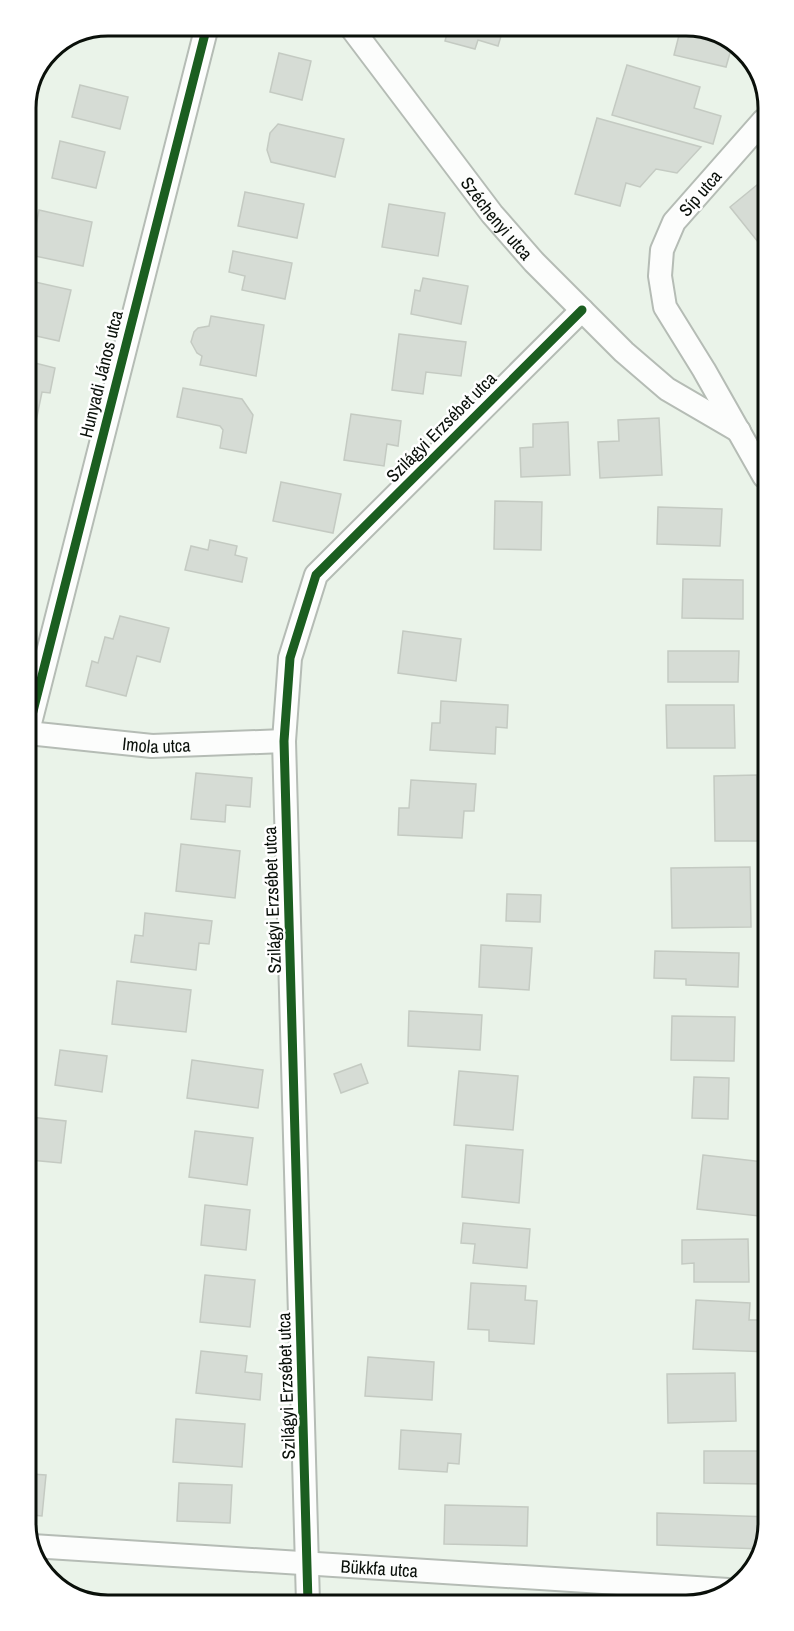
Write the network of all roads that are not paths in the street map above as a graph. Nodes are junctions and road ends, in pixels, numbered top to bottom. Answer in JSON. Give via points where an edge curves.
{"nodes":[{"id":1,"x":204,"y":36,"type":"edge"},
{"id":2,"x":358,"y":36,"type":"edge"},
{"id":3,"x":758,"y":126,"type":"edge"},
{"id":4,"x":582,"y":310,"type":"junction"},
{"id":5,"x":704,"y":370,"type":"junction"},
{"id":6,"x":667,"y":389,"type":"junction"},
{"id":7,"x":739,"y":431,"type":"junction"},
{"id":8,"x":758,"y":465,"type":"edge"},
{"id":9,"x":36,"y":700,"type":"edge"},
{"id":10,"x":36,"y":733,"type":"edge"},
{"id":11,"x":284,"y":741,"type":"junction"},
{"id":12,"x":40,"y":1547,"type":"edge"},
{"id":13,"x":308,"y":1564,"type":"junction"},
{"id":14,"x":715,"y":1589,"type":"edge"},
{"id":15,"x":308,"y":1595,"type":"edge"}],
"edges":[{"from":1,"to":9,"type":"street","name":"Hunyadi János utca"},
{"from":2,"to":4,"type":"street","name":"Széchenyi utca","via":[[492,214]]},
{"from":3,"to":5,"type":"street","name":"Síp utca","via":[[674,222],[662,250],[660,276],[665,307]]},
{"from":4,"to":6,"type":"street","name":"Széchenyi utca"},
{"from":4,"to":11,"type":"street","name":"Szilágyi Erzsébet utca","via":[[316,575],[290,658]]},
{"from":5,"to":6,"type":"street","via":[[699,384],[686,392]]},
{"from":5,"to":7,"type":"street"},
{"from":6,"to":7,"type":"street","name":"Széchenyi utca"},
{"from":7,"to":8,"type":"street"},
{"from":10,"to":11,"type":"street","name":"Imola utca","via":[[152,746]]},
{"from":11,"to":13,"type":"street","name":"Szilágyi Erzsébet utca"},
{"from":12,"to":13,"type":"street","name":"Bükkfa utca"},
{"from":13,"to":14,"type":"street","name":"Bükkfa utca"},
{"from":13,"to":15,"type":"street","name":"Szilágyi Erzsébet utca"}]}
